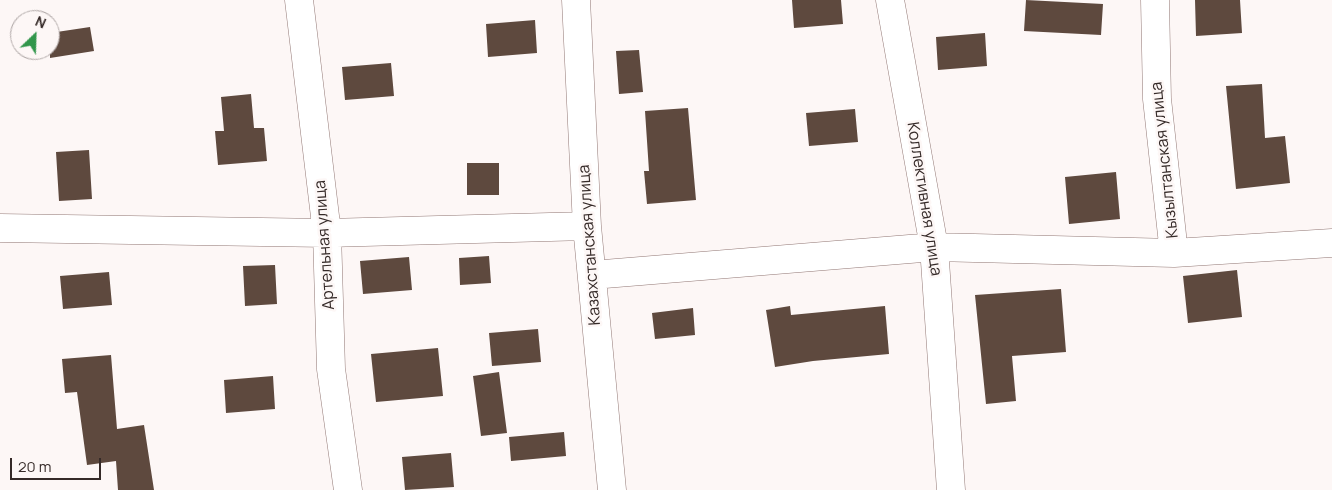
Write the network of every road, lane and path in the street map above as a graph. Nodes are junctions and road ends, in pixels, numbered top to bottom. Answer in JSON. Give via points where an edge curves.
{"nodes":[{"id":1,"x":299,"y":0,"type":"edge"},
{"id":2,"x":576,"y":0,"type":"edge"},
{"id":3,"x":890,"y":0,"type":"edge"},
{"id":4,"x":1155,"y":0,"type":"edge"},
{"id":5,"x":587,"y":226,"type":"junction"},
{"id":6,"x":0,"y":228,"type":"edge"},
{"id":7,"x":327,"y":233,"type":"junction"},
{"id":8,"x":1332,"y":243,"type":"edge"},
{"id":9,"x":934,"y":247,"type":"junction"},
{"id":10,"x":1174,"y":252,"type":"junction"},
{"id":11,"x":592,"y":275,"type":"junction"},
{"id":12,"x":348,"y":490,"type":"edge"},
{"id":13,"x":612,"y":490,"type":"edge"},
{"id":14,"x":951,"y":490,"type":"edge"}],
"edges":[{"from":1,"to":7,"type":"street","name":"Артельная улица"},
{"from":2,"to":5,"type":"street","name":"Казахстанская улица"},
{"from":3,"to":9,"type":"street","name":"Коллективная улица"},
{"from":4,"to":10,"type":"street","name":"Кызылтанская улица","via":[[1157,99]]},
{"from":5,"to":7,"type":"street"},
{"from":5,"to":11,"type":"street","name":"Казахстанская улица"},
{"from":6,"to":7,"type":"street"},
{"from":7,"to":12,"type":"street","name":"Артельная улица","via":[[331,369]]},
{"from":8,"to":10,"type":"street","name":"Кызылтанская улица"},
{"from":9,"to":10,"type":"street"},
{"from":9,"to":11,"type":"street"},
{"from":9,"to":14,"type":"street","name":"Коллективная улица"},
{"from":11,"to":13,"type":"street","name":"Казахстанская улица"}]}
